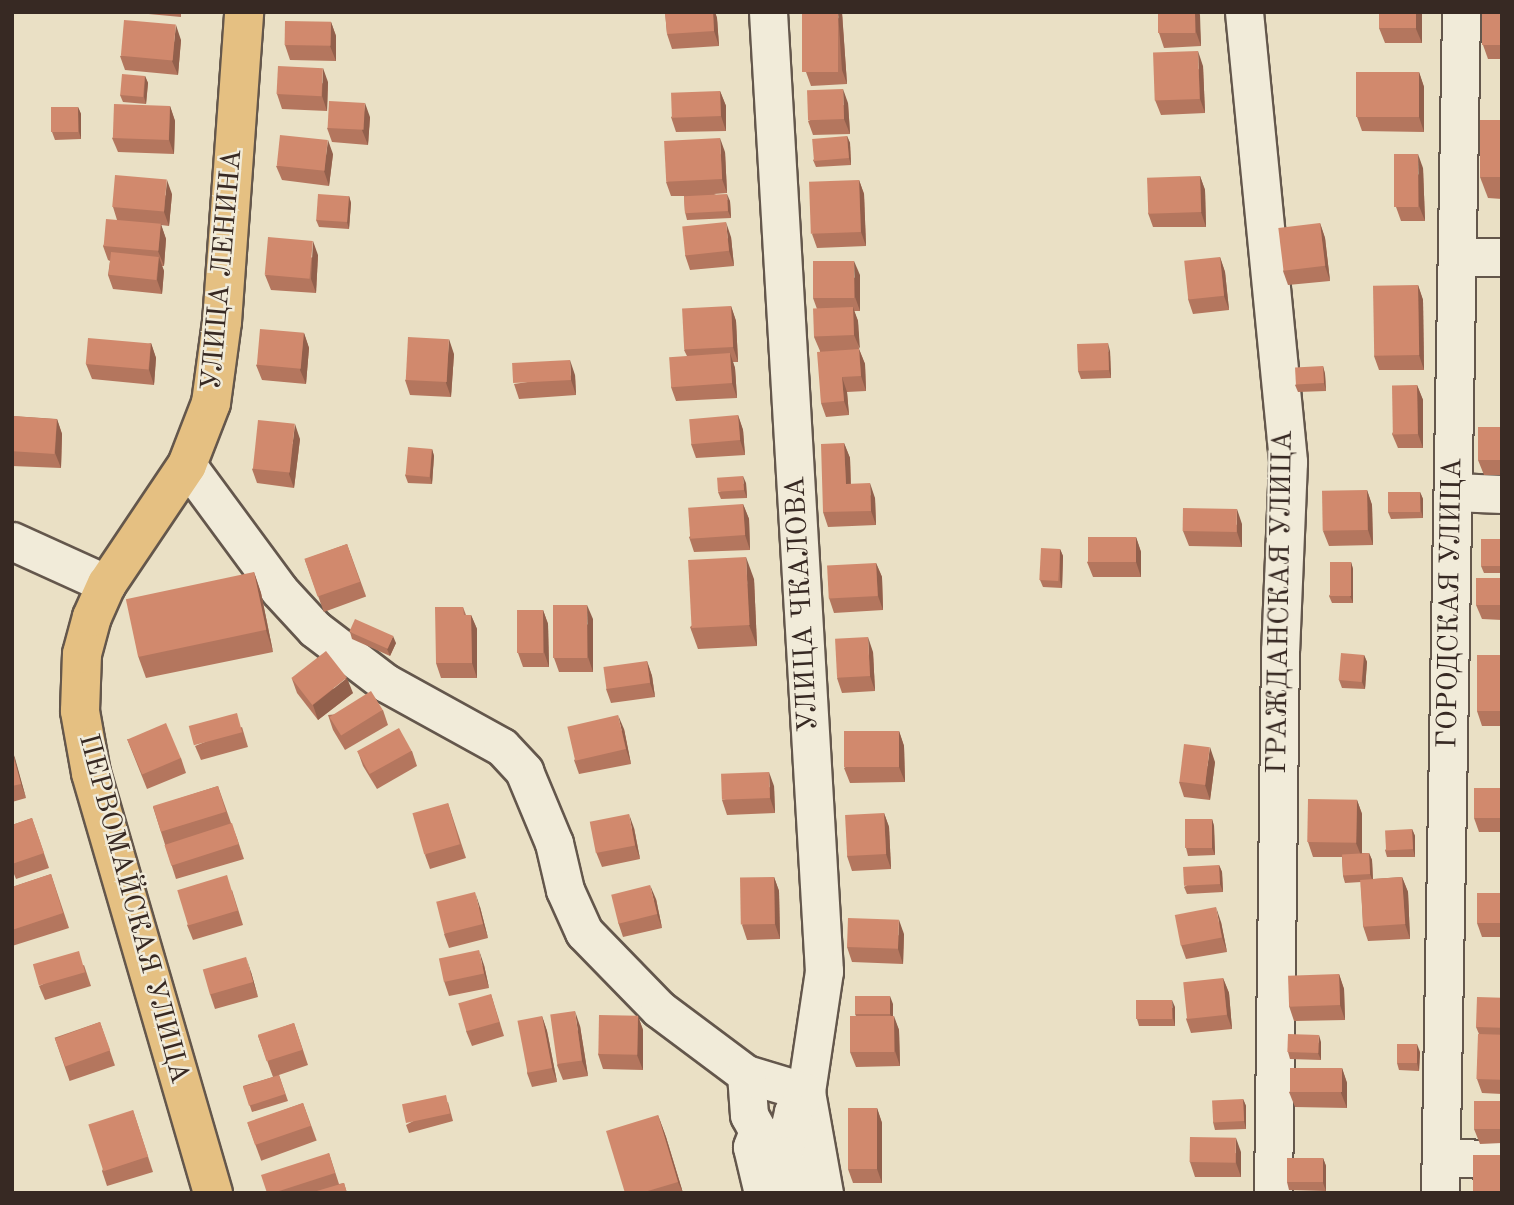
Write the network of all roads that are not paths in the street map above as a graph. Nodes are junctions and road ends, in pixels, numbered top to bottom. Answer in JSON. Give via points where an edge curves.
{"nodes":[{"id":1,"x":244,"y":12,"type":"edge"},
{"id":2,"x":768,"y":12,"type":"edge"},
{"id":3,"x":1244,"y":12,"type":"edge"},
{"id":4,"x":1461,"y":12,"type":"edge"},
{"id":5,"x":1458,"y":257,"type":"junction"},
{"id":6,"x":1502,"y":257,"type":"edge"},
{"id":7,"x":187,"y":465,"type":"junction"},
{"id":8,"x":1453,"y":492,"type":"junction"},
{"id":9,"x":1502,"y":494,"type":"edge"},
{"id":10,"x":12,"y":541,"type":"edge"},
{"id":11,"x":107,"y":584,"type":"junction"},
{"id":12,"x":746,"y":1074,"type":"junction"},
{"id":13,"x":806,"y":1092,"type":"junction"},
{"id":14,"x":770,"y":1143,"type":"junction"},
{"id":15,"x":1502,"y":1159,"type":"edge"},
{"id":16,"x":1440,"y":1175,"type":"edge"},
{"id":17,"x":213,"y":1193,"type":"edge"},
{"id":18,"x":763,"y":1193,"type":"edge"},
{"id":19,"x":794,"y":1193,"type":"edge"},
{"id":20,"x":824,"y":1193,"type":"edge"},
{"id":21,"x":1273,"y":1193,"type":"edge"}],
"edges":[{"from":1,"to":7,"type":"main road","name":"УЛИЦА ЛЕНИНА","via":[[222,322],[211,403]]},
{"from":2,"to":13,"type":"street","name":"УЛИЦА ЧКАЛОВА","via":[[824,971]]},
{"from":3,"to":21,"type":"street","name":"ГРАЖДАНСКАЯ УЛИЦА","via":[[1288,462],[1280,650]]},
{"from":4,"to":5,"type":"street","name":"ГОРОДСКАЯ УЛИЦА"},
{"from":5,"to":6,"type":"street"},
{"from":5,"to":8,"type":"street","name":"ГОРОДСКАЯ УЛИЦА"},
{"from":7,"to":11,"type":"main road","name":"УЛИЦА ЛЕНИНА"},
{"from":7,"to":12,"type":"street","via":[[279,590],[316,629],[386,683],[502,747],[524,771],[584,932],[659,1009]]},
{"from":8,"to":9,"type":"street"},
{"from":8,"to":16,"type":"street","name":"ГОРОДСКАЯ УЛИЦА"},
{"from":10,"to":11,"type":"street"},
{"from":11,"to":17,"type":"main road","name":"ПЕРВОМАЙСКАЯ УЛИЦА","via":[[82,654],[80,711],[88,761]]},
{"from":12,"to":13,"type":"street"},
{"from":12,"to":14,"type":"street","via":[[749,1115]]},
{"from":13,"to":14,"type":"street"},
{"from":13,"to":20,"type":"street","name":"УЛИЦА ЧКАЛОВА"},
{"from":14,"to":18,"type":"street","via":[[752,1147]]},
{"from":14,"to":19,"type":"street"},
{"from":15,"to":16,"type":"street"}]}
